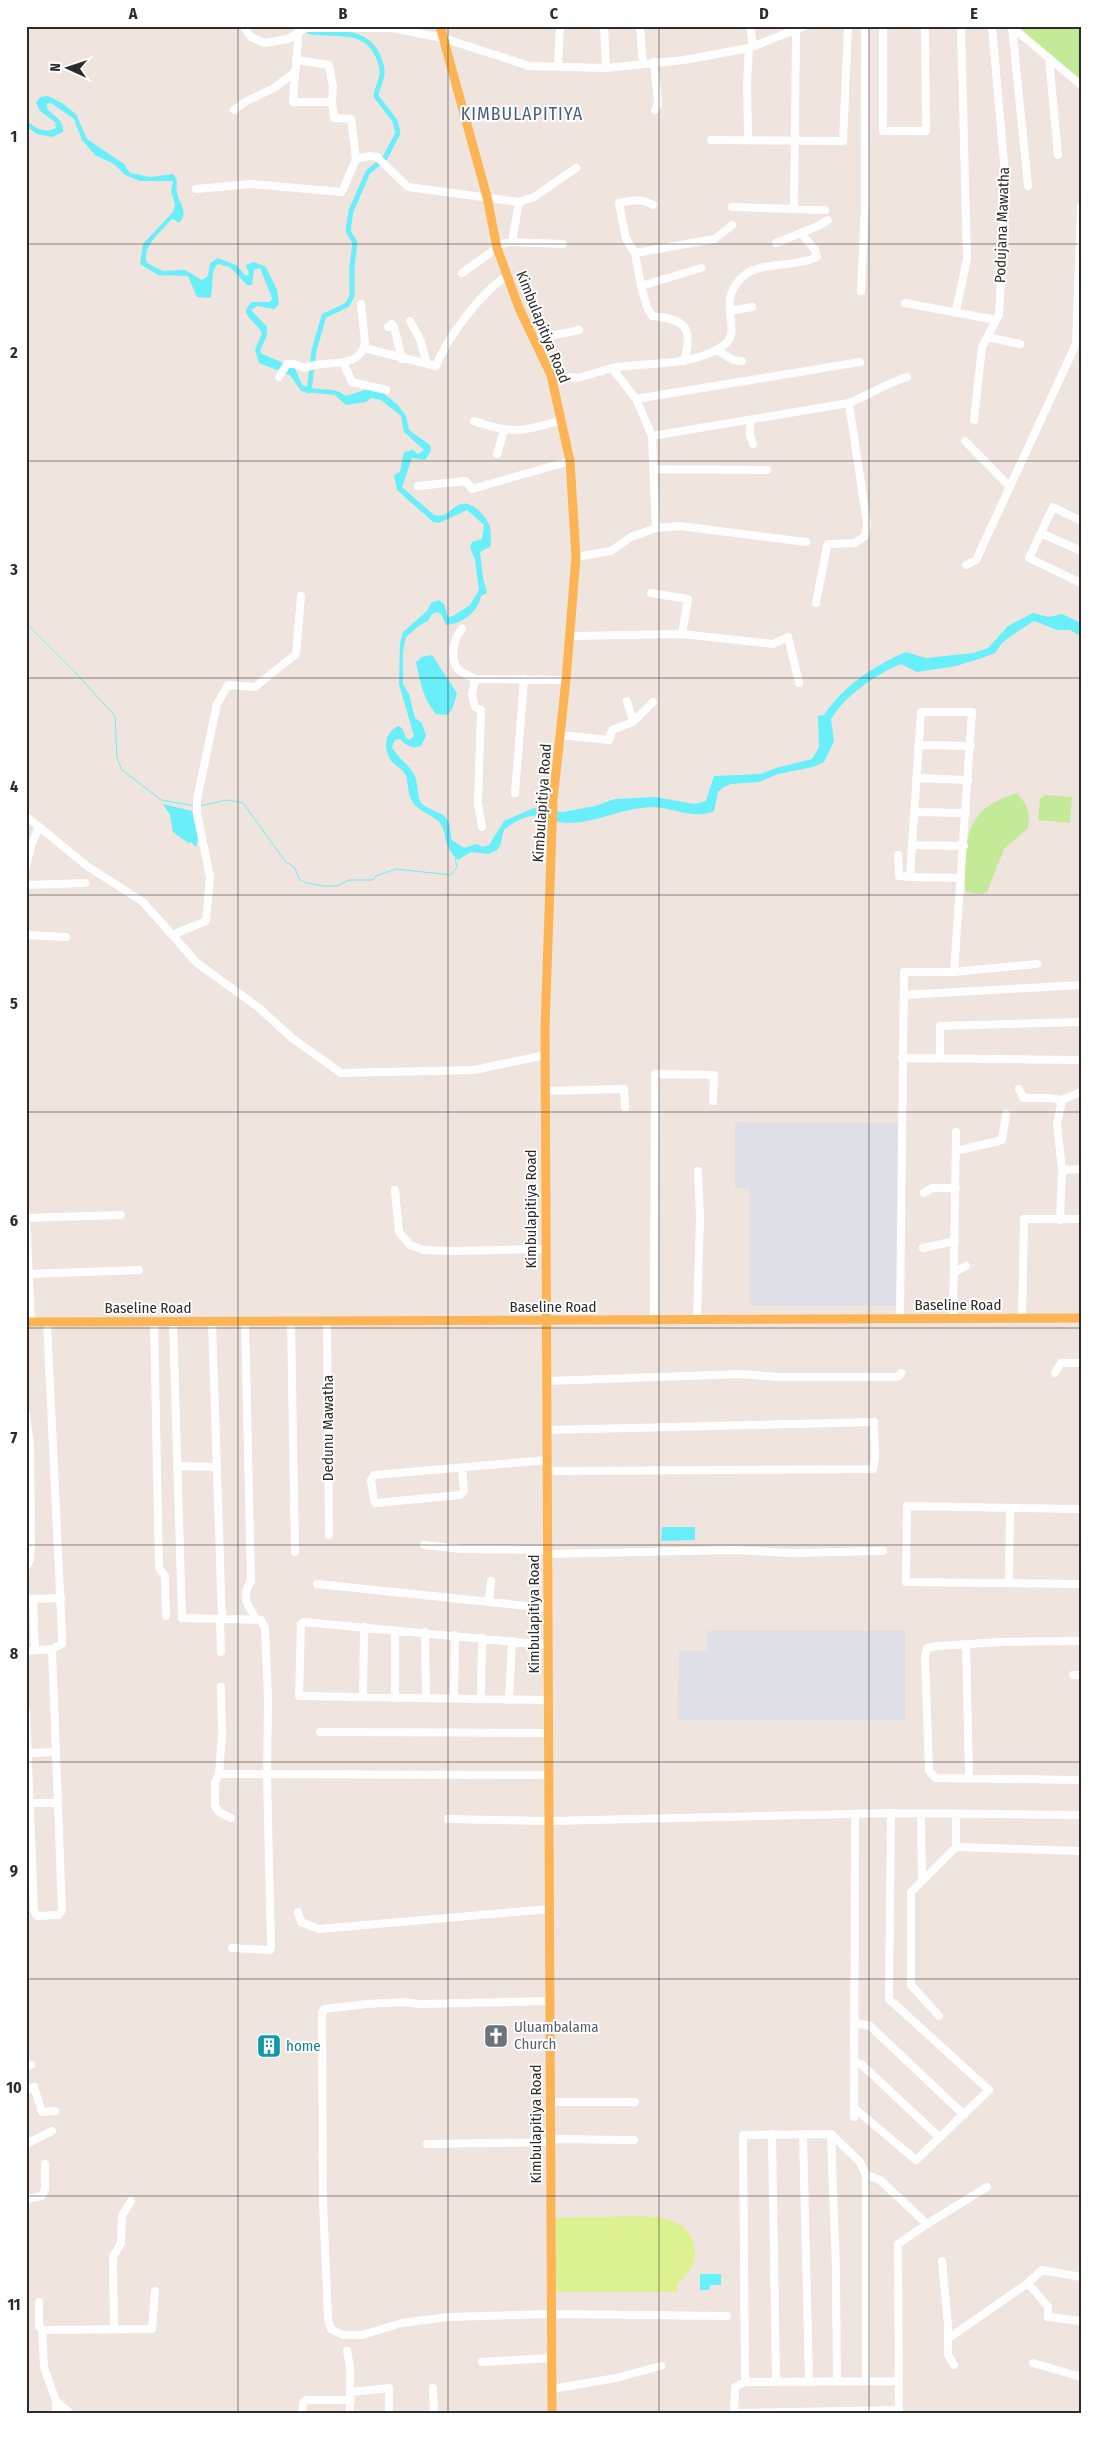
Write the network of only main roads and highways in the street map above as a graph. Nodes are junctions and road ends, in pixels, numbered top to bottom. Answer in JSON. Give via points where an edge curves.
{"nodes":[{"id":1,"x":440,"y":26,"type":"edge"},
{"id":2,"x":1081,"y":1318,"type":"edge"},
{"id":3,"x":546,"y":1320,"type":"junction"},
{"id":4,"x":28,"y":1322,"type":"edge"},
{"id":5,"x":552,"y":2414,"type":"edge"}],
"edges":[{"from":1,"to":3,"type":"main road","name":"Kimbulapitiya Road","via":[[487,197],[497,246],[550,375],[570,461],[576,557],[552,821],[545,1055]]},
{"from":2,"to":3,"type":"main road","name":"Baseline Road"},
{"from":3,"to":4,"type":"main road","name":"Baseline Road"},
{"from":3,"to":5,"type":"main road","name":"Kimbulapitiya Road"}]}
